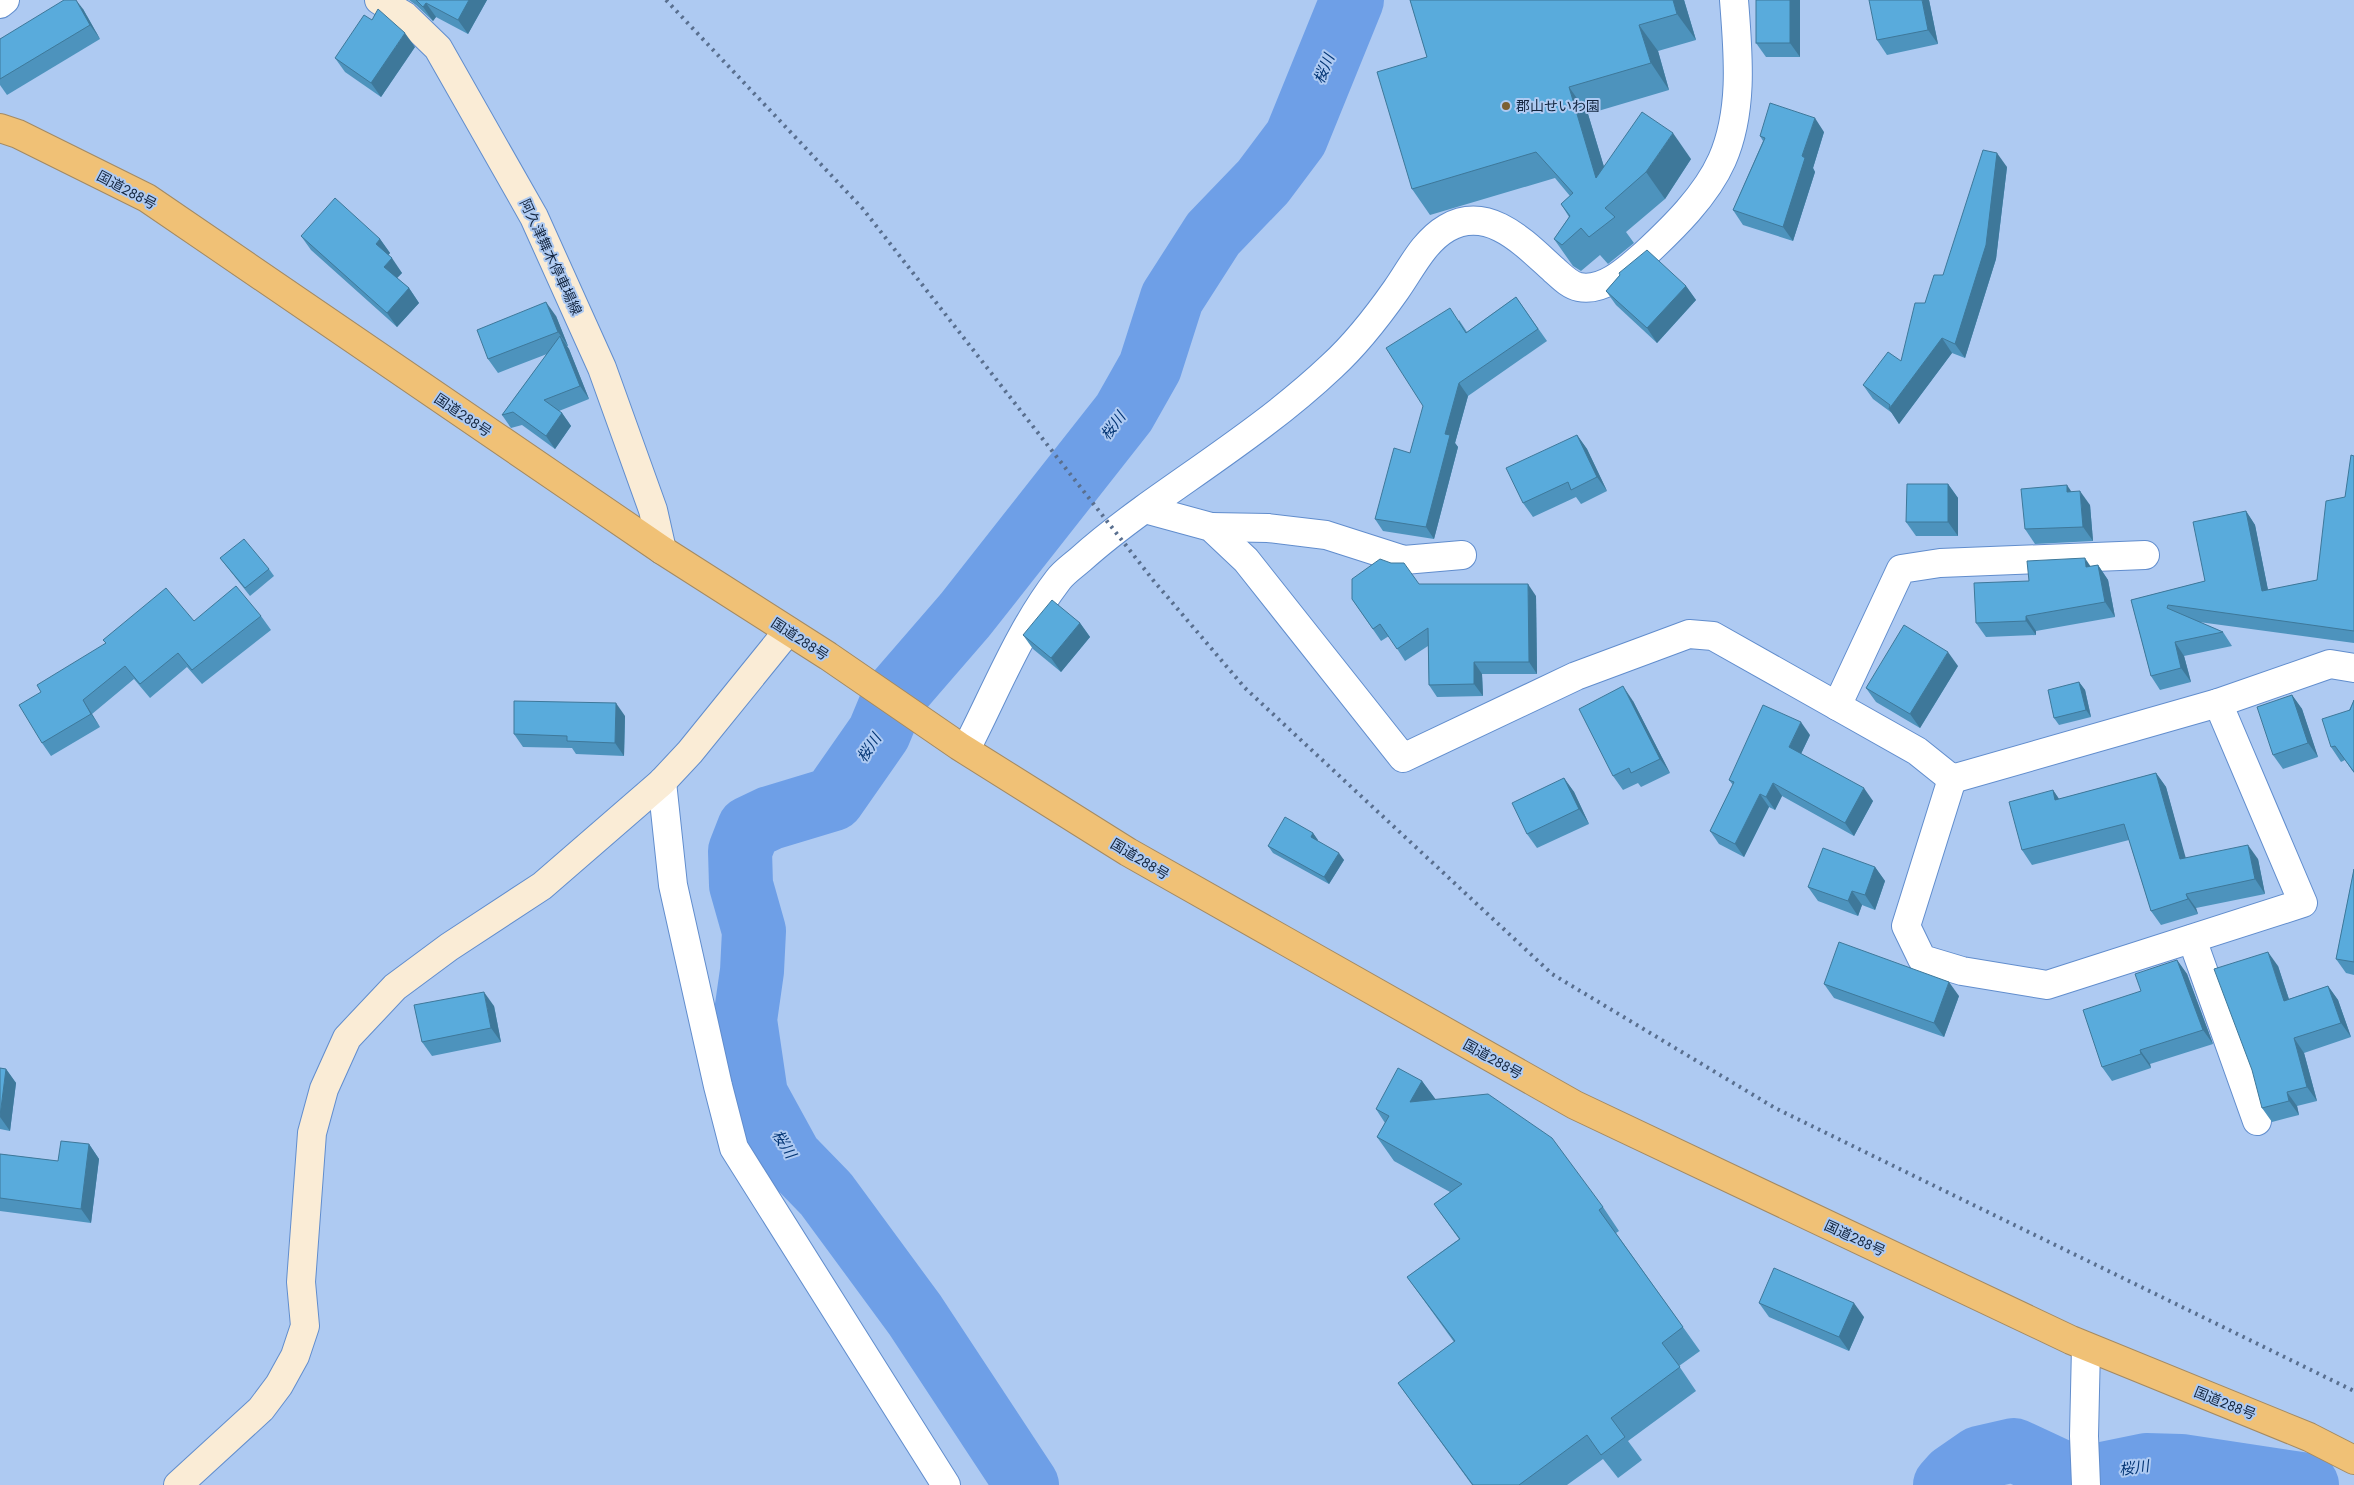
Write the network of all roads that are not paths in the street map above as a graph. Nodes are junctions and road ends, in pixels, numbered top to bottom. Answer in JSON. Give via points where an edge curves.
{"nodes":[{"id":1,"x":6,"y":0,"type":"edge"},
{"id":2,"x":379,"y":0,"type":"edge"},
{"id":3,"x":1734,"y":0,"type":"edge"},
{"id":4,"x":0,"y":4,"type":"edge"},
{"id":5,"x":0,"y":128,"type":"edge"},
{"id":6,"x":1145,"y":509,"type":"junction"},
{"id":7,"x":1212,"y":527,"type":"junction"},
{"id":8,"x":662,"y":550,"type":"junction"},
{"id":9,"x":1462,"y":555,"type":"dead end"},
{"id":10,"x":2145,"y":555,"type":"dead end"},
{"id":11,"x":788,"y":631,"type":"junction"},
{"id":12,"x":2354,"y":668,"type":"edge"},
{"id":13,"x":2218,"y":702,"type":"junction"},
{"id":14,"x":1837,"y":706,"type":"junction"},
{"id":15,"x":963,"y":747,"type":"junction"},
{"id":16,"x":1952,"y":779,"type":"junction"},
{"id":17,"x":662,"y":782,"type":"junction"},
{"id":18,"x":2192,"y":939,"type":"junction"},
{"id":19,"x":2256,"y":1121,"type":"dead end"},
{"id":20,"x":2086,"y":1347,"type":"junction"},
{"id":21,"x":2354,"y":1460,"type":"edge"},
{"id":22,"x":178,"y":1485,"type":"edge"},
{"id":23,"x":946,"y":1485,"type":"edge"},
{"id":24,"x":2086,"y":1485,"type":"edge"}],
"edges":[{"from":1,"to":4,"type":"street"},
{"from":2,"to":8,"type":"street","name":"阿久津舞木停車場線","via":[[405,16],[438,48],[534,217],[602,368],[653,510]]},
{"from":3,"to":6,"type":"street","via":[[1739,83],[1732,128],[1722,160],[1706,187],[1666,234],[1636,262],[1605,284],[1578,287],[1567,282],[1520,240],[1499,226],[1472,221],[1447,228],[1430,242],[1368,327],[1331,368],[1257,429]]},
{"from":5,"to":8,"type":"highway","name":"国道288号","via":[[147,198]]},
{"from":6,"to":7,"type":"street"},
{"from":6,"to":15,"type":"street","via":[[1112,532],[1059,578],[1021,638]]},
{"from":7,"to":9,"type":"street","via":[[1268,528],[1326,535],[1404,560]]},
{"from":7,"to":14,"type":"street","via":[[1246,560],[1403,758],[1576,676],[1689,634],[1712,636]]},
{"from":8,"to":11,"type":"highway","name":"国道288号"},
{"from":10,"to":14,"type":"street","via":[[1940,563],[1901,570]]},
{"from":11,"to":15,"type":"highway","name":"国道288号"},
{"from":11,"to":17,"type":"street"},
{"from":12,"to":13,"type":"street","via":[[2330,664]]},
{"from":13,"to":16,"type":"street"},
{"from":13,"to":18,"type":"street","via":[[2303,903]]},
{"from":14,"to":16,"type":"street","via":[[1917,751]]},
{"from":15,"to":20,"type":"highway","name":"国道288号","via":[[1128,852],[1575,1105]]},
{"from":16,"to":18,"type":"street","via":[[1906,926],[1922,959],[1962,971],[2047,985]]},
{"from":17,"to":22,"type":"street","via":[[542,886],[395,987],[347,1038],[324,1089],[312,1132],[301,1282],[305,1326],[295,1356],[261,1409]]},
{"from":17,"to":23,"type":"street","via":[[673,885],[734,1148]]},
{"from":18,"to":19,"type":"street"},
{"from":20,"to":21,"type":"highway","name":"国道288号","via":[[2309,1437]]},
{"from":20,"to":24,"type":"street"}]}
